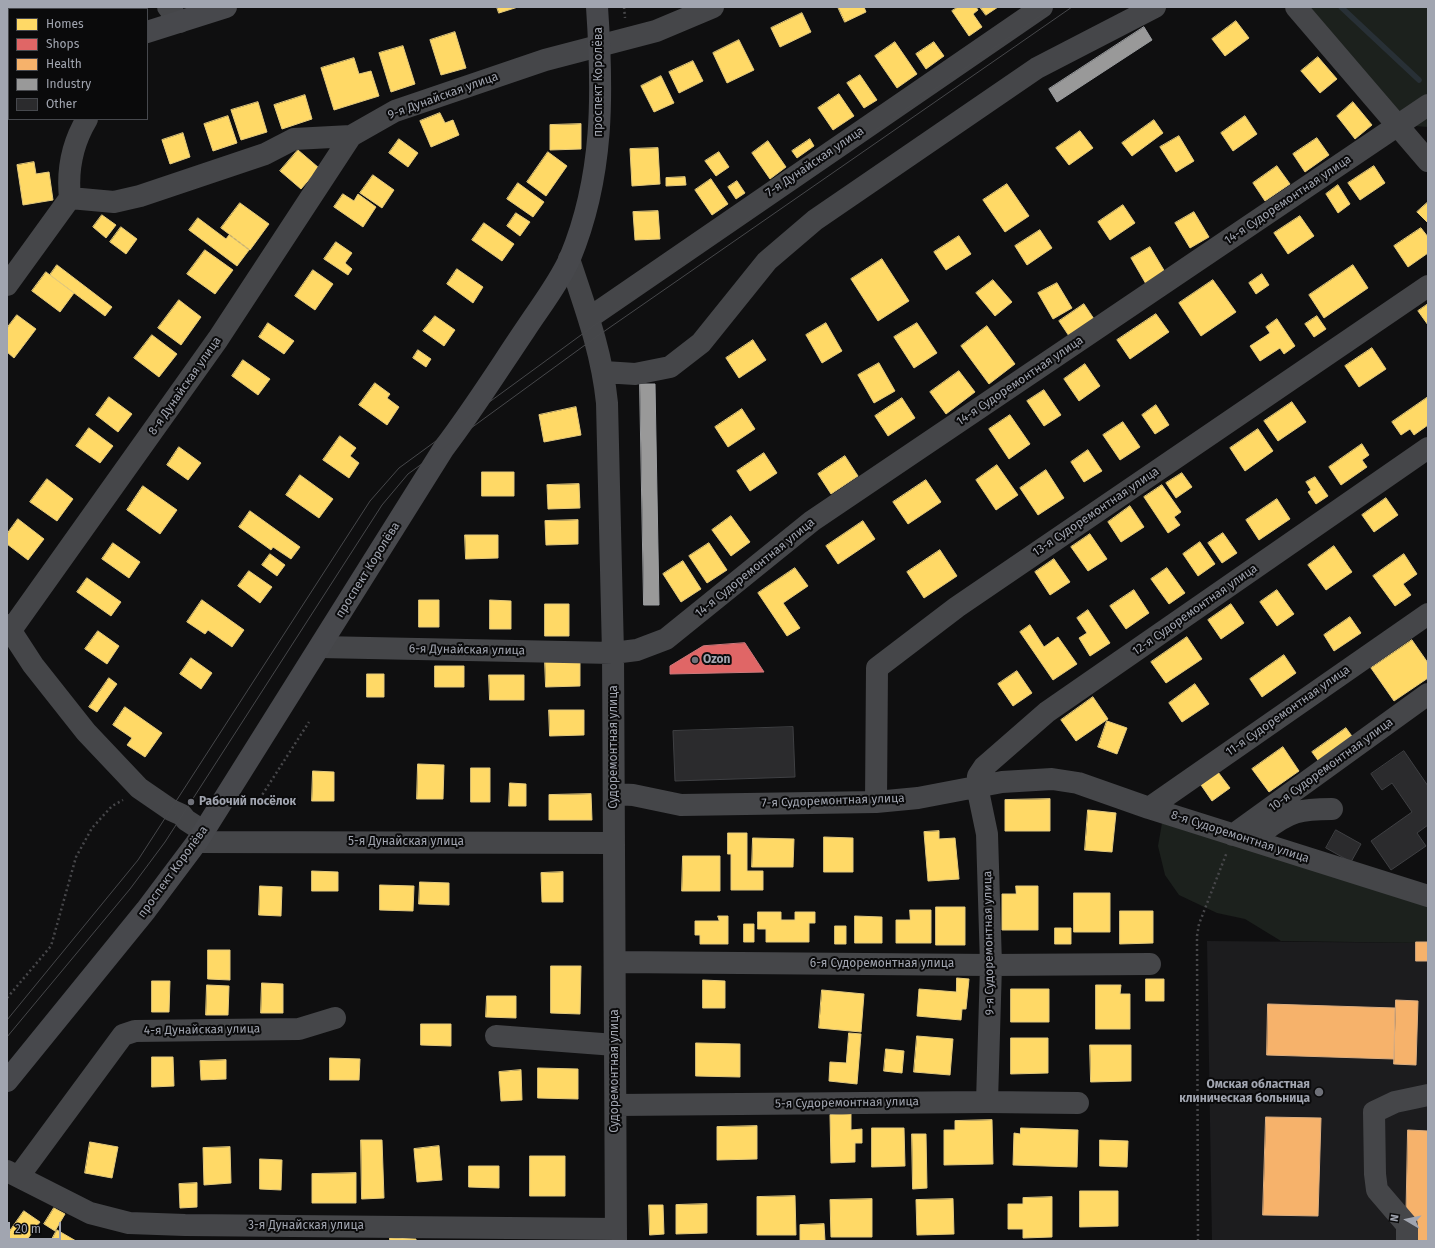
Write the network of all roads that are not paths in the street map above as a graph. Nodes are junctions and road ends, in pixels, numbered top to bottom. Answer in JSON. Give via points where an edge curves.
{"nodes":[{"id":1,"x":226,"y":7,"type":"edge"},
{"id":2,"x":597,"y":7,"type":"edge"},
{"id":3,"x":713,"y":7,"type":"edge"},
{"id":4,"x":1042,"y":7,"type":"edge"},
{"id":5,"x":1155,"y":7,"type":"edge"},
{"id":6,"x":1296,"y":7,"type":"edge"},
{"id":7,"x":185,"y":13,"type":"edge"},
{"id":8,"x":148,"y":32,"type":"edge"},
{"id":9,"x":600,"y":45,"type":"junction"},
{"id":10,"x":1428,"y":105,"type":"edge"},
{"id":11,"x":86,"y":120,"type":"edge"},
{"id":12,"x":1398,"y":126,"type":"junction"},
{"id":13,"x":351,"y":136,"type":"junction"},
{"id":14,"x":1428,"y":161,"type":"edge"},
{"id":15,"x":70,"y":198,"type":"junction"},
{"id":16,"x":569,"y":259,"type":"junction"},
{"id":17,"x":7,"y":284,"type":"edge"},
{"id":18,"x":1428,"y":286,"type":"edge"},
{"id":19,"x":589,"y":318,"type":"junction"},
{"id":20,"x":604,"y":372,"type":"junction"},
{"id":21,"x":1428,"y":448,"type":"edge"},
{"id":22,"x":1428,"y":614,"type":"edge"},
{"id":23,"x":9,"y":628,"type":"edge"},
{"id":24,"x":320,"y":647,"type":"junction"},
{"id":25,"x":613,"y":653,"type":"junction"},
{"id":26,"x":1428,"y":694,"type":"edge"},
{"id":27,"x":1052,"y":779,"type":"joint"},
{"id":28,"x":977,"y":786,"type":"junction"},
{"id":29,"x":614,"y":794,"type":"junction"},
{"id":30,"x":876,"y":802,"type":"junction"},
{"id":31,"x":1149,"y":808,"type":"junction"},
{"id":32,"x":1332,"y":809,"type":"dead end"},
{"id":33,"x":200,"y":837,"type":"junction"},
{"id":34,"x":1243,"y":838,"type":"junction"},
{"id":35,"x":614,"y":843,"type":"junction"},
{"id":36,"x":1428,"y":896,"type":"edge"},
{"id":37,"x":615,"y":962,"type":"junction"},
{"id":38,"x":1150,"y":964,"type":"dead end"},
{"id":39,"x":991,"y":965,"type":"junction"},
{"id":40,"x":335,"y":1018,"type":"dead end"},
{"id":41,"x":496,"y":1036,"type":"dead end"},
{"id":42,"x":615,"y":1045,"type":"junction"},
{"id":43,"x":7,"y":1081,"type":"edge"},
{"id":44,"x":1428,"y":1095,"type":"edge"},
{"id":45,"x":987,"y":1102,"type":"junction"},
{"id":46,"x":1078,"y":1103,"type":"dead end"},
{"id":47,"x":616,"y":1105,"type":"junction"},
{"id":48,"x":13,"y":1174,"type":"edge"},
{"id":49,"x":616,"y":1235,"type":"edge"},
{"id":50,"x":1407,"y":1241,"type":"edge"}],
"edges":[{"from":1,"to":7,"type":"main road"},
{"from":2,"to":9,"type":"main road","name":"проспект Королёва"},
{"from":3,"to":9,"type":"street","name":"9-я Дунайская улица","via":[[656,31]]},
{"from":4,"to":19,"type":"street","name":"7-я Дунайская улица"},
{"from":5,"to":20,"type":"street","via":[[1037,68],[815,220],[767,261],[701,343],[670,367],[635,374]]},
{"from":6,"to":12,"type":"street"},
{"from":7,"to":8,"type":"main road"},
{"from":9,"to":13,"type":"street","name":"9-я Дунайская улица","via":[[546,60],[395,111]]},
{"from":9,"to":16,"type":"main road","name":"проспект Королёва","via":[[600,131],[595,171],[585,212]]},
{"from":10,"to":12,"type":"street","name":"14-я Судоремонтная улица"},
{"from":11,"to":15,"type":"street","via":[[80,131],[69,167]]},
{"from":12,"to":14,"type":"street"},
{"from":12,"to":25,"type":"street","name":"14-я Судоремонтная улица","via":[[812,521],[666,639],[637,650]]},
{"from":13,"to":15,"type":"street","name":"9-я Дунайская улица","via":[[294,140],[265,154],[140,196],[114,202]]},
{"from":13,"to":23,"type":"street","name":"8-я Дунайская улица","via":[[218,339]]},
{"from":15,"to":17,"type":"street"},
{"from":16,"to":19,"type":"street","name":"Судоремонтная улица"},
{"from":16,"to":24,"type":"main road","name":"проспект Королёва","via":[[466,419],[444,448]]},
{"from":18,"to":30,"type":"street","name":"13-я Судоремонтная улица","via":[[957,607],[877,668]]},
{"from":19,"to":20,"type":"street","name":"Судоремонтная улица"},
{"from":20,"to":25,"type":"street","name":"Судоремонтная улица","via":[[607,403]]},
{"from":21,"to":28,"type":"street","name":"12-я Судоремонтная улица","via":[[1047,712],[984,767],[978,776]]},
{"from":22,"to":31,"type":"street","name":"11-я Судоремонтная улица"},
{"from":23,"to":33,"type":"street","via":[[33,665],[86,732],[139,788],[182,815]]},
{"from":24,"to":25,"type":"street","name":"6-я Дунайская улица"},
{"from":24,"to":33,"type":"main road","name":"проспект Королёва"},
{"from":25,"to":29,"type":"street","name":"Судоремонтная улица"},
{"from":26,"to":34,"type":"street","name":"10-я Судоремонтная улица"},
{"from":27,"to":28,"type":"street","name":"7-я Судоремонтная улица"},
{"from":27,"to":31,"type":"street","name":"8-я Судоремонтная улица","via":[[1078,783]]},
{"from":28,"to":30,"type":"street","name":"7-я Судоремонтная улица","via":[[918,798]]},
{"from":28,"to":39,"type":"street","name":"9-я Судоремонтная улица","via":[[987,834]]},
{"from":29,"to":30,"type":"street","name":"7-я Судоремонтная улица","via":[[681,805]]},
{"from":29,"to":35,"type":"street","name":"Судоремонтная улица"},
{"from":31,"to":34,"type":"street","name":"8-я Судоремонтная улица"},
{"from":32,"to":34,"type":"street","via":[[1307,809],[1289,814]]},
{"from":33,"to":35,"type":"street","name":"5-я Дунайская улица"},
{"from":33,"to":43,"type":"main road","name":"проспект Королёва","via":[[146,910]]},
{"from":34,"to":36,"type":"street","name":"8-я Судоремонтная улица"},
{"from":35,"to":37,"type":"street","name":"Судоремонтная улица"},
{"from":37,"to":39,"type":"street","name":"6-я Судоремонтная улица"},
{"from":37,"to":42,"type":"street","name":"Судоремонтная улица"},
{"from":38,"to":39,"type":"street","name":"6-я Судоремонтная улица"},
{"from":39,"to":45,"type":"street","name":"9-я Судоремонтная улица"},
{"from":40,"to":48,"type":"street","name":"4-я Дунайская улица","via":[[299,1029],[135,1031],[123,1035]]},
{"from":41,"to":42,"type":"street"},
{"from":42,"to":47,"type":"street","name":"Судоремонтная улица"},
{"from":44,"to":50,"type":"street","via":[[1395,1102],[1374,1112],[1377,1190],[1407,1225]]},
{"from":45,"to":46,"type":"street","name":"5-я Судоремонтная улица"},
{"from":45,"to":47,"type":"street","name":"5-я Судоремонтная улица"},
{"from":47,"to":49,"type":"street","name":"Судоремонтная улица"},
{"from":48,"to":49,"type":"street","name":"3-я Дунайская улица","via":[[90,1213],[129,1223]]}]}
